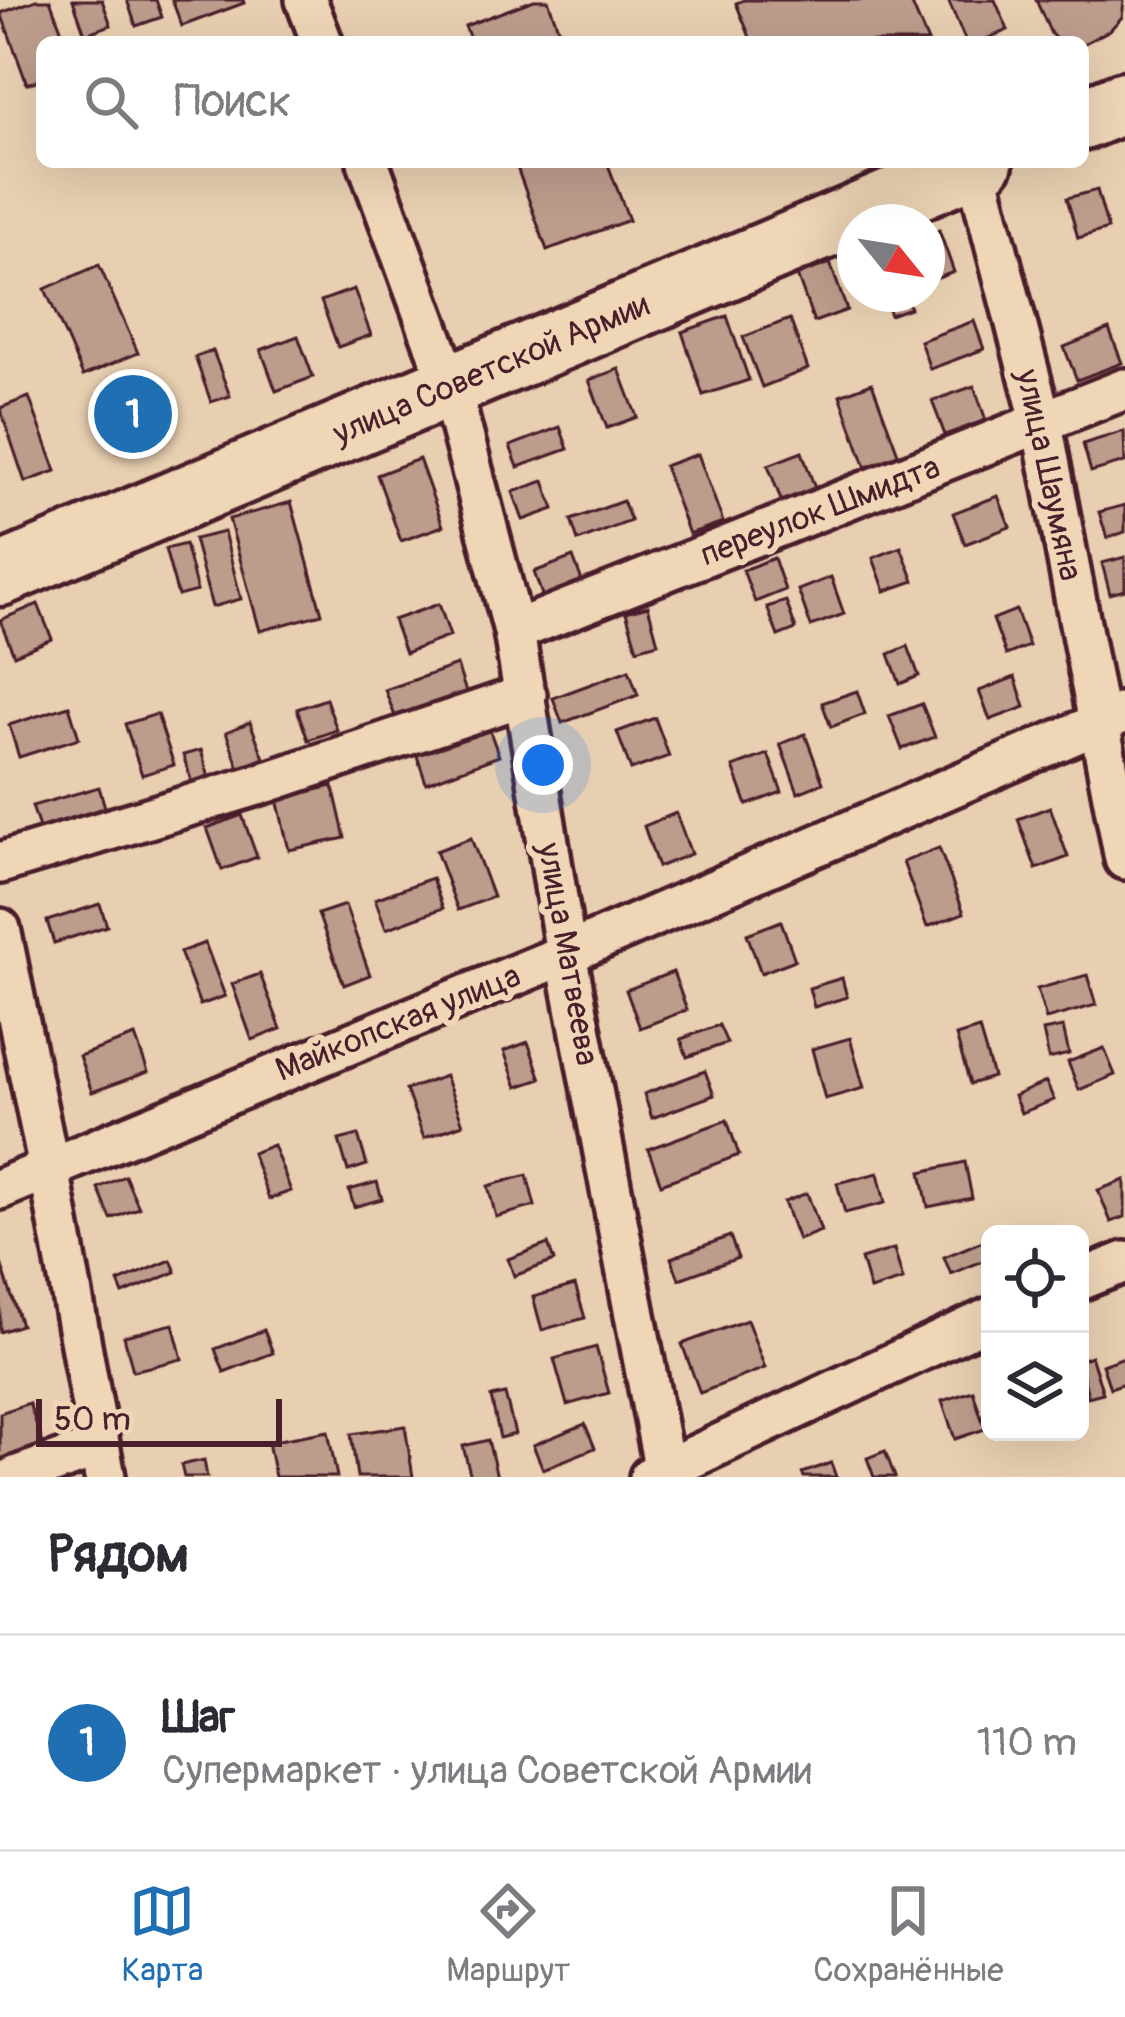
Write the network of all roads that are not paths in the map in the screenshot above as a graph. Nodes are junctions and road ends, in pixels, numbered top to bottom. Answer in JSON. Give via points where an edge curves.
{"nodes":[{"id":1,"x":306,"y":0,"type":"edge"},
{"id":2,"x":320,"y":36,"type":"edge"},
{"id":3,"x":1125,"y":102,"type":"edge"},
{"id":4,"x":1089,"y":117,"type":"edge"},
{"id":5,"x":370,"y":168,"type":"edge"},
{"id":6,"x":969,"y":168,"type":"edge"},
{"id":7,"x":980,"y":168,"type":"edge"},
{"id":8,"x":449,"y":386,"type":"junction"},
{"id":9,"x":1125,"y":389,"type":"edge"},
{"id":10,"x":1042,"y":424,"type":"junction"},
{"id":11,"x":0,"y":575,"type":"edge"},
{"id":12,"x":514,"y":631,"type":"junction"},
{"id":13,"x":526,"y":695,"type":"junction"},
{"id":14,"x":1112,"y":718,"type":"edge"},
{"id":15,"x":1125,"y":859,"type":"edge"},
{"id":16,"x":0,"y":863,"type":"edge"},
{"id":17,"x":0,"y":929,"type":"edge"},
{"id":18,"x":566,"y":954,"type":"junction"},
{"id":19,"x":50,"y":1168,"type":"junction"},
{"id":20,"x":0,"y":1189,"type":"edge"},
{"id":21,"x":1125,"y":1262,"type":"edge"},
{"id":22,"x":1089,"y":1276,"type":"edge"},
{"id":23,"x":981,"y":1322,"type":"edge"},
{"id":24,"x":102,"y":1462,"type":"edge"},
{"id":25,"x":661,"y":1475,"type":"edge"},
{"id":26,"x":15,"y":1477,"type":"edge"}],
"edges":[{"from":1,"to":2,"type":"street"},
{"from":3,"to":4,"type":"main road"},
{"from":5,"to":8,"type":"street","name":"улица Матвеева"},
{"from":6,"to":8,"type":"main road","name":"улица Советской Армии"},
{"from":7,"to":10,"type":"street","name":"улица Шаумяна"},
{"from":8,"to":11,"type":"main road","name":"улица Советской Армии"},
{"from":8,"to":12,"type":"street","name":"улица Матвеева"},
{"from":9,"to":10,"type":"street","name":"переулок Шмидта"},
{"from":10,"to":12,"type":"street","name":"переулок Шмидта"},
{"from":10,"to":14,"type":"street","name":"улица Шаумяна"},
{"from":12,"to":13,"type":"street","name":"улица Матвеева"},
{"from":13,"to":16,"type":"street"},
{"from":13,"to":18,"type":"street","name":"улица Матвеева"},
{"from":14,"to":15,"type":"street","name":"улица Шаумяна"},
{"from":14,"to":18,"type":"street","name":"Майкопская улица"},
{"from":17,"to":19,"type":"street"},
{"from":18,"to":19,"type":"street","name":"Майкопская улица"},
{"from":18,"to":25,"type":"street","name":"улица Матвеева"},
{"from":19,"to":20,"type":"street","name":"Майкопская улица"},
{"from":19,"to":24,"type":"street"},
{"from":21,"to":22,"type":"street"},
{"from":23,"to":25,"type":"street"},
{"from":24,"to":26,"type":"street"}]}
